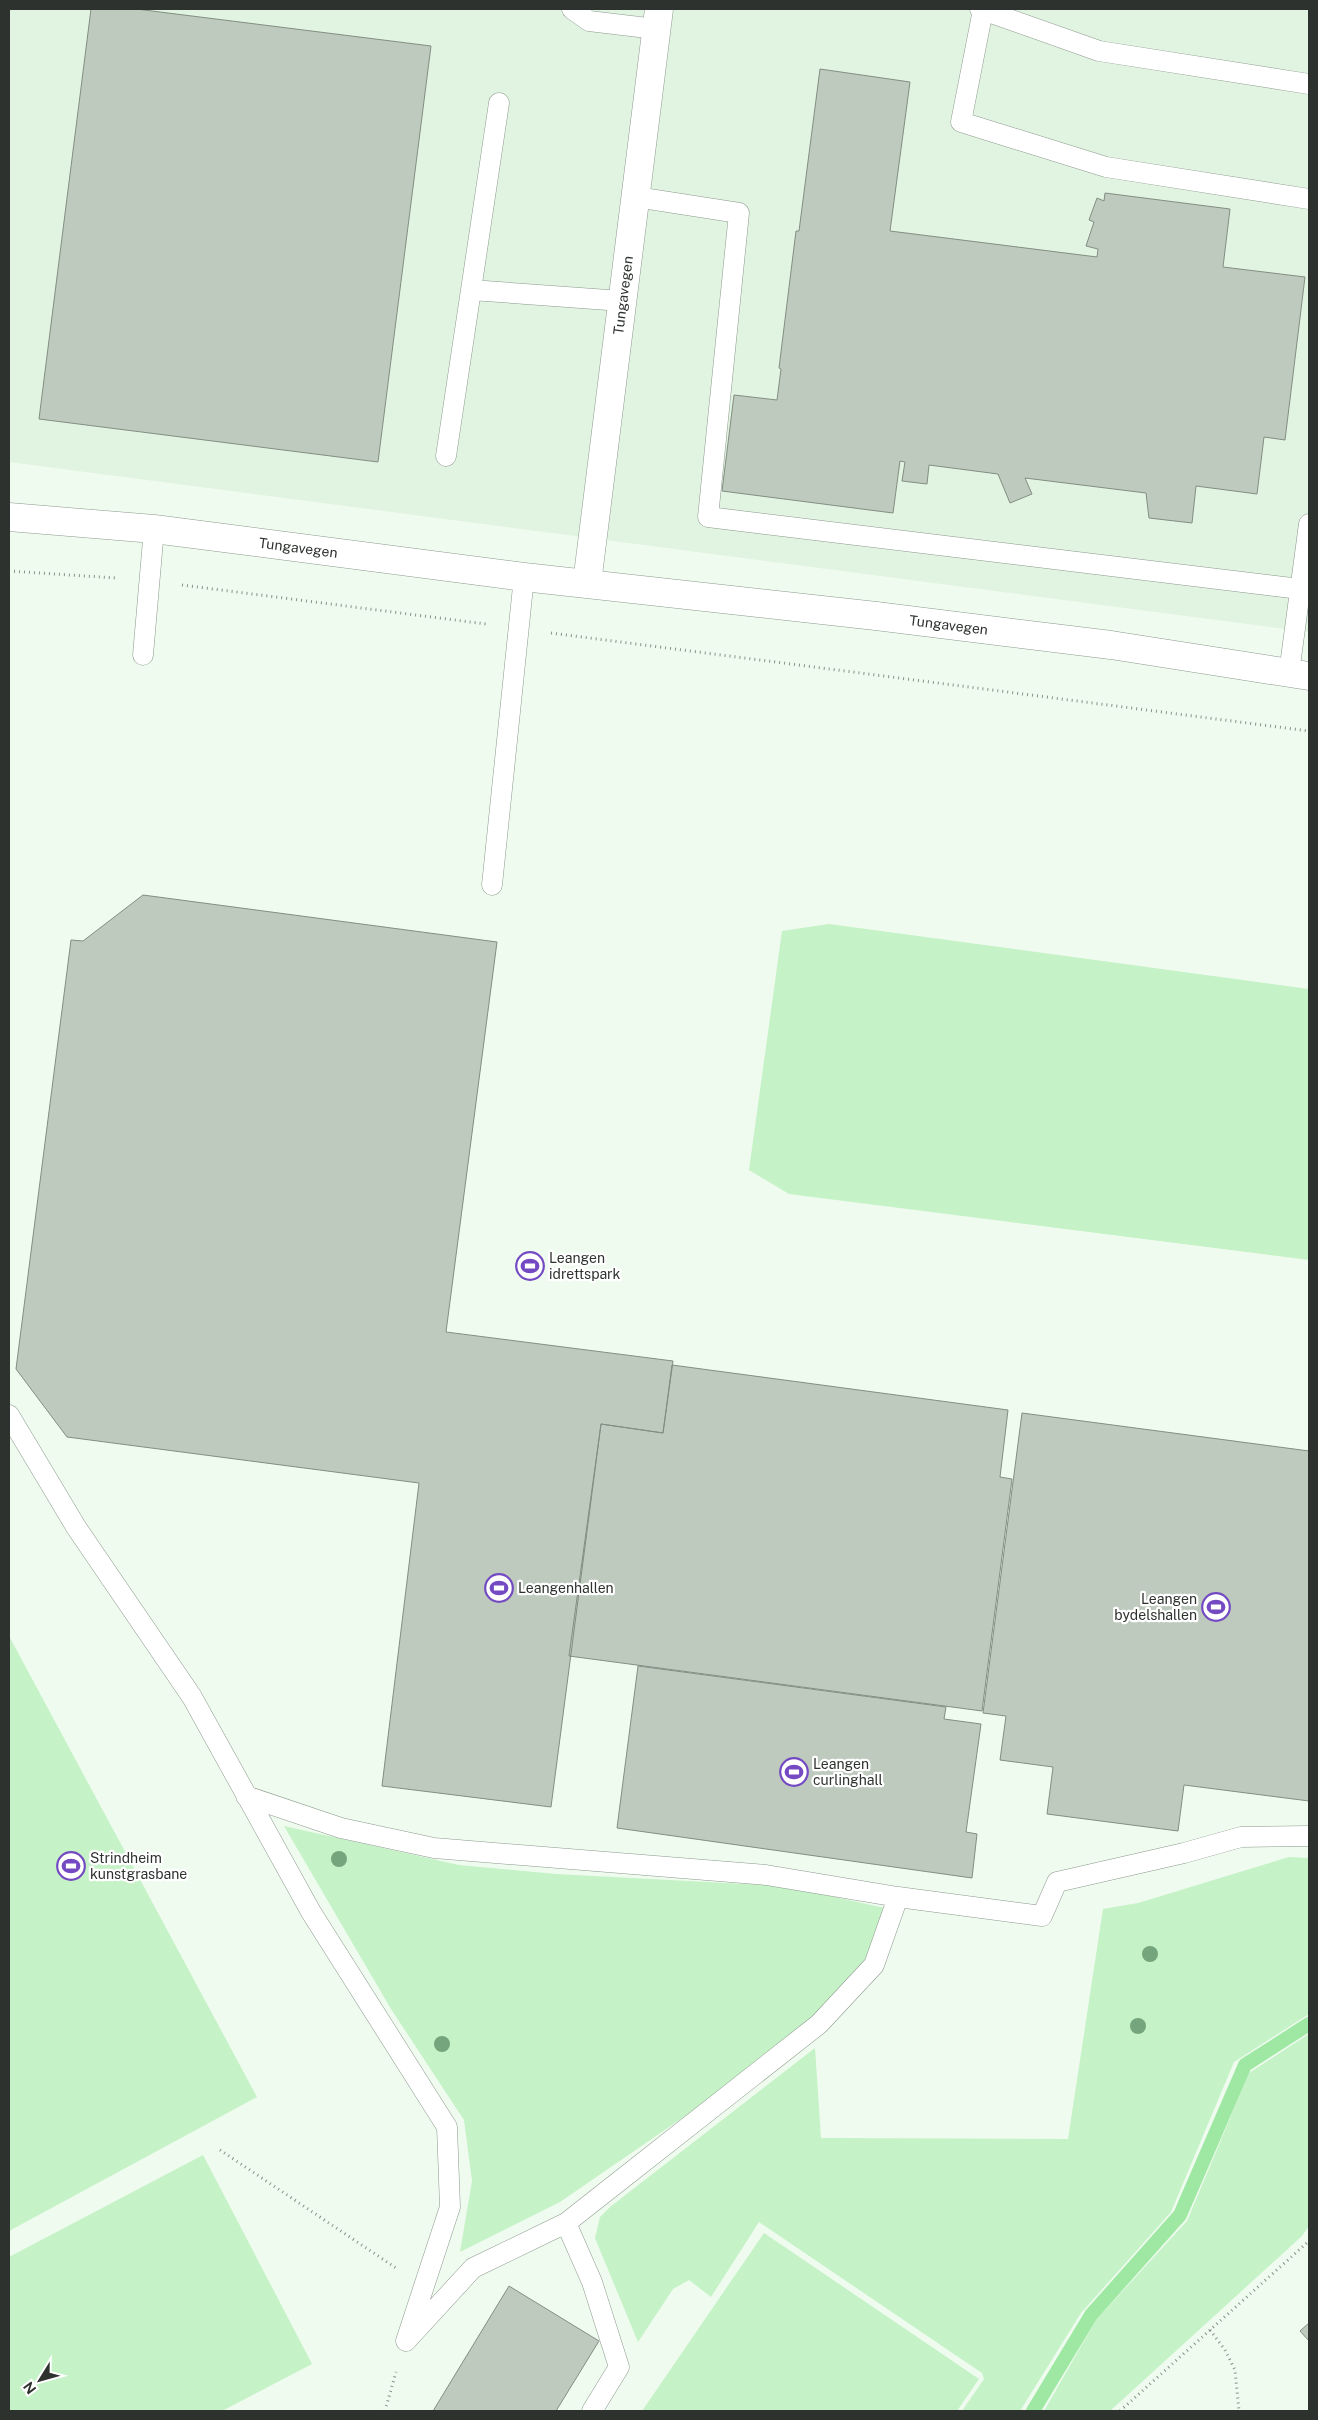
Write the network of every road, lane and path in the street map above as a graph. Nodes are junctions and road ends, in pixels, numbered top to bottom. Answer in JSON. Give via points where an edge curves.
{"nodes":[{"id":1,"x":572,"y":9,"type":"edge"},
{"id":2,"x":982,"y":9,"type":"edge"},
{"id":3,"x":657,"y":19,"type":"edge"},
{"id":4,"x":1309,"y":84,"type":"edge"},
{"id":5,"x":498,"y":103,"type":"dead end"},
{"id":6,"x":636,"y":197,"type":"junction"},
{"id":7,"x":1309,"y":198,"type":"edge"},
{"id":8,"x":471,"y":290,"type":"junction"},
{"id":9,"x":622,"y":301,"type":"junction"},
{"id":10,"x":446,"y":456,"type":"dead end"},
{"id":11,"x":9,"y":517,"type":"edge"},
{"id":12,"x":1309,"y":524,"type":"edge"},
{"id":13,"x":154,"y":529,"type":"junction"},
{"id":14,"x":9,"y":571,"type":"edge"},
{"id":15,"x":524,"y":577,"type":"junction"},
{"id":16,"x":150,"y":581,"type":"junction"},
{"id":17,"x":587,"y":583,"type":"junction"},
{"id":18,"x":1300,"y":589,"type":"junction"},
{"id":19,"x":519,"y":629,"type":"junction"},
{"id":20,"x":143,"y":655,"type":"dead end"},
{"id":21,"x":1299,"y":674,"type":"edge"},
{"id":22,"x":1309,"y":732,"type":"edge"},
{"id":23,"x":492,"y":885,"type":"dead end"},
{"id":24,"x":9,"y":1415,"type":"edge"},
{"id":25,"x":246,"y":1796,"type":"junction"},
{"id":26,"x":1309,"y":1836,"type":"edge"},
{"id":27,"x":898,"y":1897,"type":"junction"},
{"id":28,"x":220,"y":2150,"type":"dead end"},
{"id":29,"x":566,"y":2222,"type":"junction"},
{"id":30,"x":1309,"y":2241,"type":"edge"},
{"id":31,"x":424,"y":2286,"type":"junction"},
{"id":32,"x":1210,"y":2330,"type":"junction"},
{"id":33,"x":406,"y":2341,"type":"junction"},
{"id":34,"x":385,"y":2411,"type":"edge"},
{"id":35,"x":592,"y":2411,"type":"edge"},
{"id":36,"x":1120,"y":2411,"type":"edge"},
{"id":37,"x":1239,"y":2411,"type":"edge"}],
"edges":[{"from":1,"to":3,"type":"lane","via":[[589,21]]},
{"from":2,"to":4,"type":"lane","via":[[1099,51]]},
{"from":2,"to":7,"type":"lane","via":[[961,122],[1106,168]]},
{"from":3,"to":6,"type":"street","name":"Tungavegen"},
{"from":5,"to":8,"type":"lane"},
{"from":6,"to":9,"type":"street","name":"Tungavegen"},
{"from":6,"to":18,"type":"lane","via":[[739,213],[708,517]]},
{"from":8,"to":9,"type":"lane"},
{"from":8,"to":10,"type":"lane"},
{"from":9,"to":17,"type":"street","name":"Tungavegen"},
{"from":11,"to":13,"type":"street","name":"Tungavegen"},
{"from":12,"to":18,"type":"lane"},
{"from":13,"to":15,"type":"street","name":"Tungavegen"},
{"from":13,"to":16,"type":"lane"},
{"from":14,"to":16,"type":"path"},
{"from":15,"to":17,"type":"street","name":"Tungavegen"},
{"from":15,"to":19,"type":"lane"},
{"from":16,"to":19,"type":"path"},
{"from":16,"to":20,"type":"lane"},
{"from":17,"to":21,"type":"street","name":"Tungavegen","via":[[1111,645]]},
{"from":18,"to":21,"type":"lane"},
{"from":19,"to":22,"type":"path"},
{"from":19,"to":23,"type":"lane"},
{"from":24,"to":25,"type":"lane","via":[[76,1527],[192,1697]]},
{"from":25,"to":27,"type":"lane","via":[[341,1828],[434,1848],[766,1875]]},
{"from":25,"to":31,"type":"lane","via":[[311,1912],[448,2126],[450,2207]]},
{"from":26,"to":27,"type":"lane","via":[[1241,1837],[1057,1882],[1042,1916]]},
{"from":27,"to":29,"type":"lane","via":[[874,1964],[819,2024]]},
{"from":28,"to":31,"type":"path"},
{"from":29,"to":33,"type":"lane","via":[[472,2268]]},
{"from":29,"to":35,"type":"lane","via":[[592,2282],[619,2367]]},
{"from":30,"to":32,"type":"path"},
{"from":31,"to":33,"type":"lane"},
{"from":32,"to":36,"type":"path"},
{"from":32,"to":37,"type":"path","via":[[1235,2370]]},
{"from":33,"to":34,"type":"path"}]}
